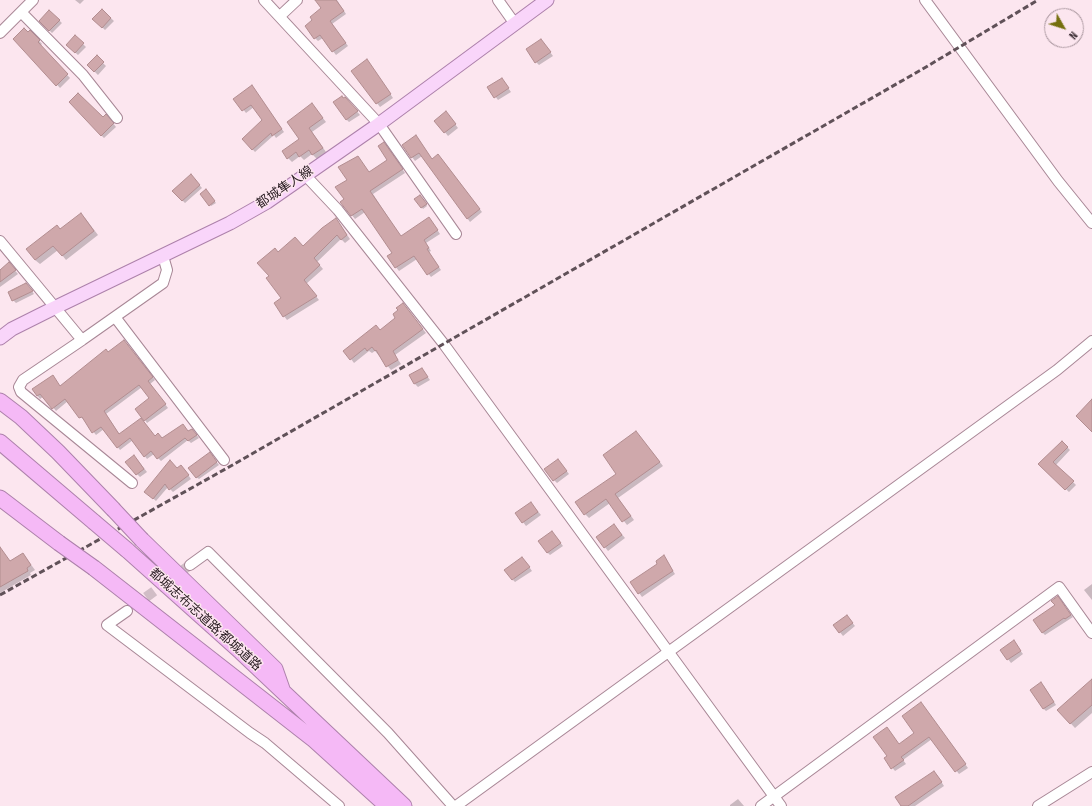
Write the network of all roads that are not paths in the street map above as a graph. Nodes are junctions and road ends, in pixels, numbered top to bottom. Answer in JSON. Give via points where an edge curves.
{"nodes":[{"id":1,"x":33,"y":0,"type":"edge"},
{"id":2,"x":264,"y":0,"type":"edge"},
{"id":3,"x":297,"y":0,"type":"edge"},
{"id":4,"x":498,"y":0,"type":"edge"},
{"id":5,"x":547,"y":0,"type":"edge"},
{"id":6,"x":925,"y":0,"type":"edge"},
{"id":7,"x":21,"y":12,"type":"junction"},
{"id":8,"x":280,"y":16,"type":"junction"},
{"id":9,"x":515,"y":24,"type":"junction"},
{"id":10,"x":0,"y":33,"type":"edge"},
{"id":11,"x":117,"y":118,"type":"dead end"},
{"id":12,"x":379,"y":124,"type":"junction"},
{"id":13,"x":306,"y":176,"type":"junction"},
{"id":14,"x":1092,"y":223,"type":"edge"},
{"id":15,"x":456,"y":234,"type":"dead end"},
{"id":16,"x":1,"y":245,"type":"edge"},
{"id":17,"x":163,"y":256,"type":"junction"},
{"id":18,"x":54,"y":308,"type":"junction"},
{"id":19,"x":115,"y":317,"type":"junction"},
{"id":20,"x":0,"y":338,"type":"edge"},
{"id":21,"x":82,"y":340,"type":"junction"},
{"id":22,"x":1092,"y":341,"type":"edge"},
{"id":23,"x":0,"y":401,"type":"edge"},
{"id":24,"x":0,"y":442,"type":"edge"},
{"id":25,"x":224,"y":460,"type":"dead end"},
{"id":26,"x":132,"y":483,"type":"dead end"},
{"id":27,"x":0,"y":498,"type":"edge"},
{"id":28,"x":190,"y":565,"type":"tunnel mouth"},
{"id":29,"x":127,"y":610,"type":"tunnel mouth"},
{"id":30,"x":1092,"y":633,"type":"edge"},
{"id":31,"x":669,"y":652,"type":"junction"},
{"id":32,"x":283,"y":692,"type":"junction"},
{"id":33,"x":1092,"y":772,"type":"edge"},
{"id":34,"x":774,"y":797,"type":"junction"},
{"id":35,"x":339,"y":806,"type":"edge"},
{"id":36,"x":387,"y":806,"type":"edge"},
{"id":37,"x":404,"y":806,"type":"edge"},
{"id":38,"x":453,"y":806,"type":"edge"},
{"id":39,"x":456,"y":806,"type":"edge"},
{"id":40,"x":761,"y":806,"type":"edge"},
{"id":41,"x":781,"y":806,"type":"edge"},
{"id":42,"x":1038,"y":806,"type":"edge"}],
"edges":[{"from":1,"to":7,"type":"street"},
{"from":2,"to":8,"type":"street"},
{"from":3,"to":8,"type":"street"},
{"from":4,"to":9,"type":"street"},
{"from":5,"to":9,"type":"main road","name":"都城隼人線"},
{"from":6,"to":14,"type":"street","via":[[1058,181]]},
{"from":7,"to":10,"type":"street"},
{"from":7,"to":11,"type":"street","via":[[83,76]]},
{"from":8,"to":12,"type":"street"},
{"from":9,"to":12,"type":"main road","name":"都城隼人線"},
{"from":12,"to":13,"type":"main road","name":"都城隼人線"},
{"from":12,"to":15,"type":"street"},
{"from":13,"to":17,"type":"main road","name":"都城隼人線","via":[[230,223]]},
{"from":13,"to":31,"type":"street","via":[[338,210],[443,342]]},
{"from":16,"to":18,"type":"street"},
{"from":17,"to":18,"type":"main road","name":"都城隼人線"},
{"from":17,"to":19,"type":"street","via":[[167,270],[163,282]]},
{"from":18,"to":20,"type":"main road","name":"都城隼人線","via":[[12,329]]},
{"from":18,"to":21,"type":"street"},
{"from":19,"to":21,"type":"street"},
{"from":19,"to":25,"type":"street"},
{"from":21,"to":26,"type":"street","via":[[23,380],[19,387],[21,392]]},
{"from":22,"to":31,"type":"street","via":[[1057,370]]},
{"from":23,"to":32,"type":"highway","bridge":true,"via":[[58,452],[142,540],[275,669]]},
{"from":24,"to":32,"type":"highway","name":"都城志布志道路;都城道路","bridge":true,"via":[[127,550]]},
{"from":27,"to":36,"type":"highway","bridge":true,"via":[[313,738]]},
{"from":28,"to":38,"type":"street","via":[[208,552],[388,733]]},
{"from":29,"to":35,"type":"street","via":[[107,625],[265,743]]},
{"from":30,"to":34,"type":"street","via":[[1059,587]]},
{"from":31,"to":34,"type":"street"},
{"from":31,"to":39,"type":"street"},
{"from":32,"to":37,"type":"highway","name":"都城志布志道路;都城道路"},
{"from":33,"to":42,"type":"street"},
{"from":34,"to":40,"type":"street"},
{"from":34,"to":41,"type":"street"}]}
